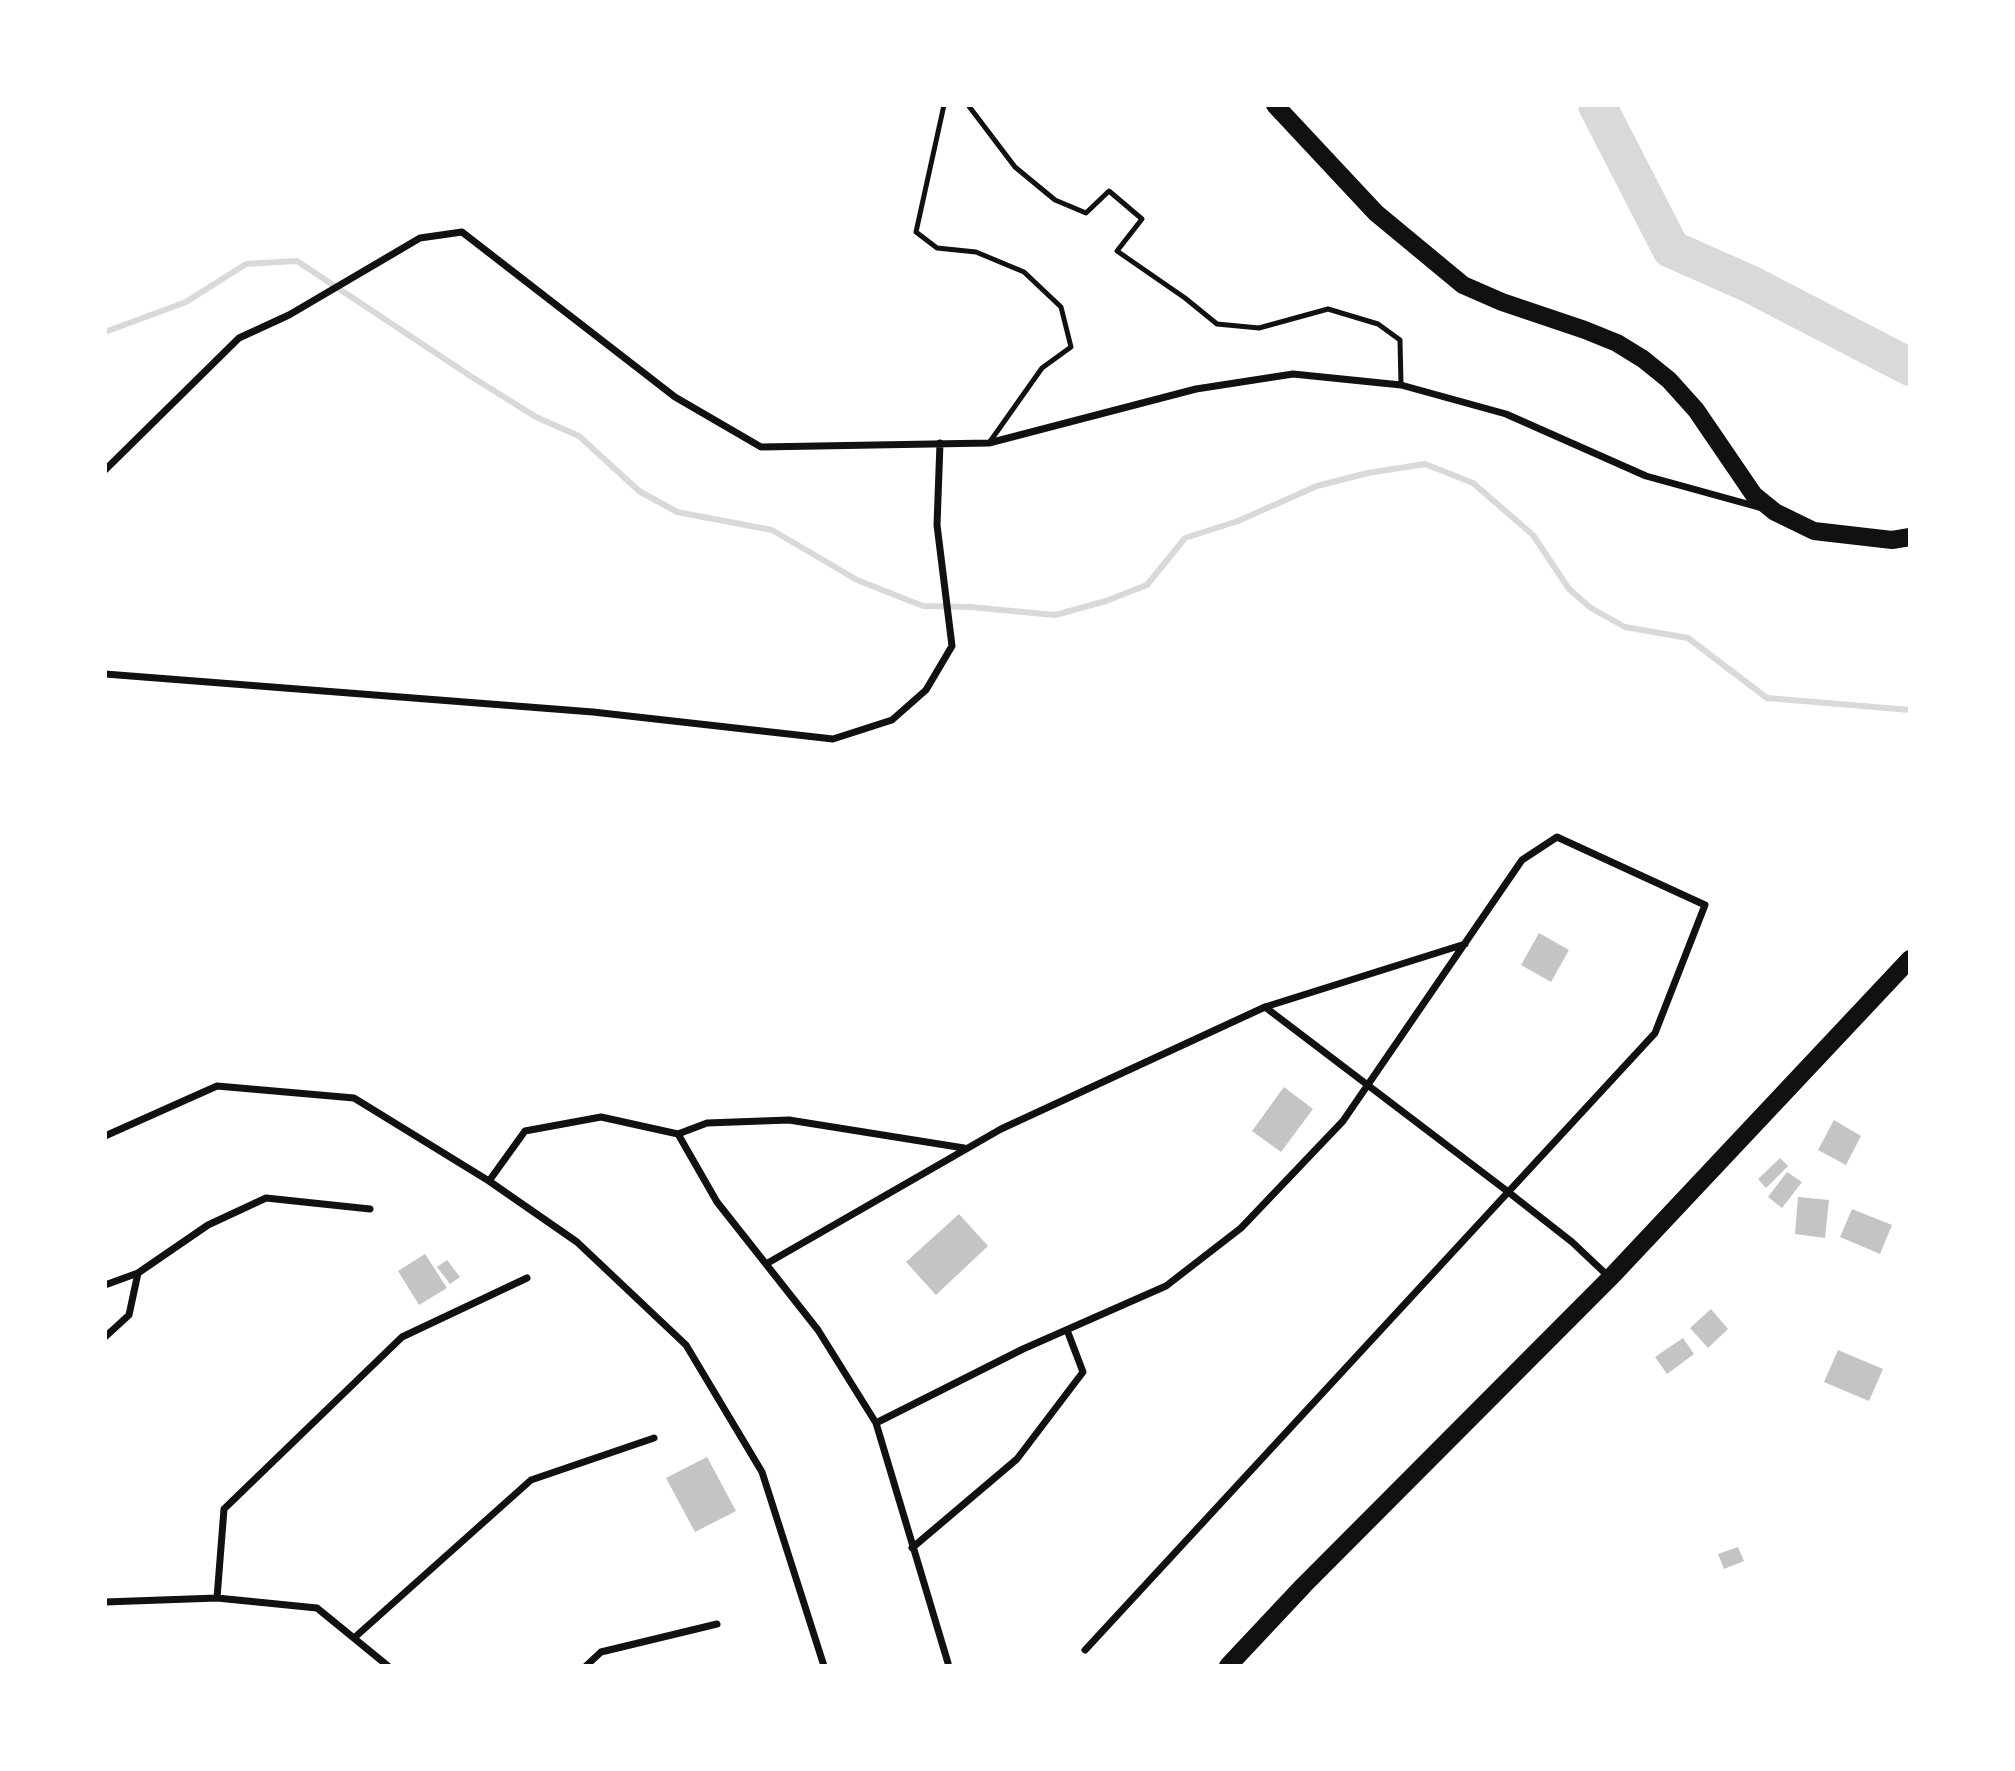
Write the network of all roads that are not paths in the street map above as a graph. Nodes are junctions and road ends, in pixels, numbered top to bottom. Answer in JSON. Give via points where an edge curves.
{"nodes":[{"id":1,"x":944,"y":105,"type":"edge"},
{"id":2,"x":968,"y":105,"type":"edge"},
{"id":3,"x":1275,"y":105,"type":"edge"},
{"id":4,"x":1401,"y":385,"type":"junction"},
{"id":5,"x":940,"y":443,"type":"junction"},
{"id":6,"x":989,"y":443,"type":"junction"},
{"id":7,"x":105,"y":470,"type":"edge"},
{"id":8,"x":1775,"y":512,"type":"junction"},
{"id":9,"x":1910,"y":537,"type":"edge"},
{"id":10,"x":105,"y":674,"type":"edge"},
{"id":11,"x":1465,"y":944,"type":"junction"},
{"id":12,"x":1910,"y":959,"type":"edge"},
{"id":13,"x":1265,"y":1007,"type":"junction"},
{"id":14,"x":1368,"y":1085,"type":"junction"},
{"id":15,"x":678,"y":1134,"type":"junction"},
{"id":16,"x":105,"y":1136,"type":"edge"},
{"id":17,"x":965,"y":1148,"type":"junction"},
{"id":18,"x":489,"y":1181,"type":"junction"},
{"id":19,"x":1507,"y":1191,"type":"junction"},
{"id":20,"x":370,"y":1209,"type":"dead end"},
{"id":21,"x":766,"y":1264,"type":"junction"},
{"id":22,"x":138,"y":1273,"type":"junction"},
{"id":23,"x":527,"y":1278,"type":"dead end"},
{"id":24,"x":1610,"y":1278,"type":"junction"},
{"id":25,"x":105,"y":1285,"type":"edge"},
{"id":26,"x":1067,"y":1329,"type":"junction"},
{"id":27,"x":105,"y":1337,"type":"edge"},
{"id":28,"x":876,"y":1423,"type":"junction"},
{"id":29,"x":654,"y":1438,"type":"dead end"},
{"id":30,"x":912,"y":1548,"type":"junction"},
{"id":31,"x":217,"y":1598,"type":"junction"},
{"id":32,"x":105,"y":1602,"type":"edge"},
{"id":33,"x":717,"y":1623,"type":"dead end"},
{"id":34,"x":354,"y":1638,"type":"junction"},
{"id":35,"x":1085,"y":1650,"type":"dead end"},
{"id":36,"x":948,"y":1663,"type":"dead end"},
{"id":37,"x":388,"y":1666,"type":"edge"},
{"id":38,"x":586,"y":1666,"type":"edge"},
{"id":39,"x":824,"y":1666,"type":"edge"},
{"id":40,"x":1228,"y":1666,"type":"edge"}],
"edges":[{"from":1,"to":6,"type":"lane","via":[[916,232],[937,248],[976,253],[1024,272],[1061,307],[1072,348],[1042,368]]},
{"from":2,"to":4,"type":"lane","via":[[1015,167],[1055,200],[1086,213],[1109,191],[1142,219],[1117,251],[1217,324],[1259,328],[1328,309],[1378,324],[1400,340]]},
{"from":3,"to":8,"type":"main road","via":[[1376,213],[1463,285],[1607,339],[1669,380],[1696,410],[1754,495]]},
{"from":4,"to":6,"type":"street","via":[[1293,374],[1196,389]]},
{"from":4,"to":8,"type":"street","via":[[1506,414],[1646,476]]},
{"from":5,"to":6,"type":"street"},
{"from":5,"to":7,"type":"street","via":[[761,447],[675,397],[462,233],[420,238],[289,315],[239,338]]},
{"from":5,"to":10,"type":"street","via":[[937,524],[952,646],[926,690],[892,720],[833,738],[593,712]]},
{"from":8,"to":9,"type":"main road","via":[[1814,531],[1892,540]]},
{"from":11,"to":13,"type":"street"},
{"from":11,"to":14,"type":"street"},
{"from":11,"to":19,"type":"street","via":[[1522,860],[1557,837],[1705,905],[1655,1032]]},
{"from":12,"to":24,"type":"main road"},
{"from":13,"to":14,"type":"street"},
{"from":13,"to":17,"type":"street"},
{"from":14,"to":19,"type":"street"},
{"from":14,"to":26,"type":"street","via":[[1343,1121],[1241,1228],[1166,1286]]},
{"from":15,"to":17,"type":"street","via":[[707,1123],[789,1120]]},
{"from":15,"to":18,"type":"street","via":[[601,1117],[525,1131]]},
{"from":15,"to":21,"type":"street","via":[[717,1202]]},
{"from":16,"to":18,"type":"street","via":[[217,1086],[354,1098]]},
{"from":17,"to":21,"type":"street"},
{"from":18,"to":39,"type":"street","via":[[577,1242],[686,1345],[762,1472]]},
{"from":19,"to":24,"type":"street","via":[[1573,1242]]},
{"from":19,"to":35,"type":"street"},
{"from":20,"to":22,"type":"street","via":[[266,1198],[208,1225]]},
{"from":21,"to":28,"type":"street","via":[[818,1330]]},
{"from":22,"to":25,"type":"street"},
{"from":22,"to":27,"type":"street","via":[[130,1315]]},
{"from":23,"to":31,"type":"street","via":[[402,1337],[224,1509]]},
{"from":24,"to":40,"type":"main road"},
{"from":26,"to":28,"type":"street"},
{"from":26,"to":30,"type":"street","via":[[1083,1372],[1017,1459]]},
{"from":28,"to":30,"type":"street"},
{"from":29,"to":34,"type":"street","via":[[531,1479]]},
{"from":30,"to":36,"type":"street"},
{"from":31,"to":32,"type":"street"},
{"from":31,"to":34,"type":"street","via":[[317,1608]]},
{"from":33,"to":38,"type":"street","via":[[601,1652]]},
{"from":34,"to":37,"type":"street"}]}
